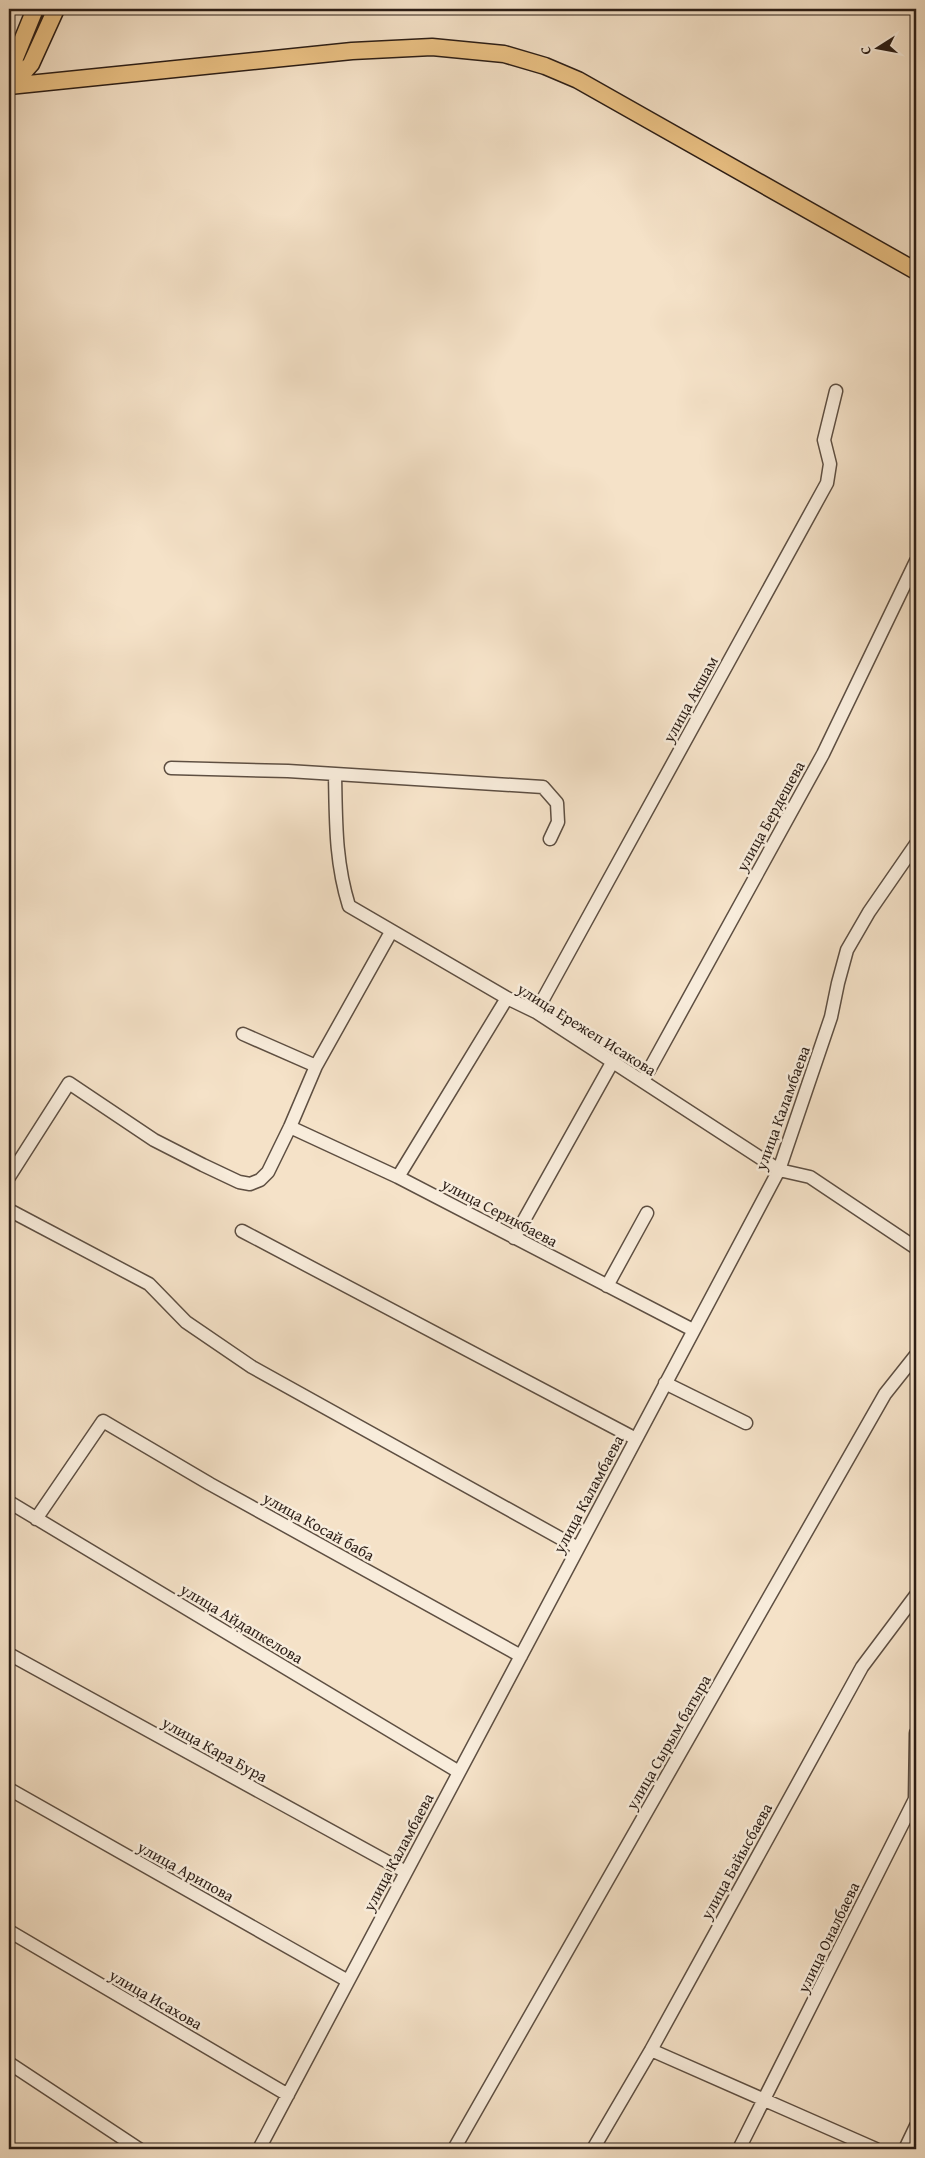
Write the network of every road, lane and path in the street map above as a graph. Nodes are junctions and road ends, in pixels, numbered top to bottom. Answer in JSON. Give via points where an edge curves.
{"nodes":[{"id":1,"x":35,"y":9,"type":"edge"},
{"id":2,"x":56,"y":9,"type":"edge"},
{"id":3,"x":10,"y":88,"type":"edge"},
{"id":4,"x":916,"y":271,"type":"edge"},
{"id":5,"x":836,"y":392,"type":"dead end"},
{"id":6,"x":916,"y":561,"type":"edge"},
{"id":7,"x":171,"y":768,"type":"dead end"},
{"id":8,"x":336,"y":774,"type":"junction"},
{"id":9,"x":550,"y":839,"type":"dead end"},
{"id":10,"x":916,"y":844,"type":"edge"},
{"id":11,"x":391,"y":932,"type":"junction"},
{"id":12,"x":507,"y":998,"type":"junction"},
{"id":13,"x":536,"y":1012,"type":"junction"},
{"id":14,"x":243,"y":1034,"type":"dead end"},
{"id":15,"x":612,"y":1061,"type":"junction"},
{"id":16,"x":316,"y":1066,"type":"junction"},
{"id":17,"x":643,"y":1081,"type":"junction"},
{"id":18,"x":290,"y":1127,"type":"junction"},
{"id":19,"x":779,"y":1170,"type":"junction"},
{"id":20,"x":9,"y":1177,"type":"edge"},
{"id":21,"x":398,"y":1177,"type":"junction"},
{"id":22,"x":9,"y":1210,"type":"edge"},
{"id":23,"x":646,"y":1213,"type":"dead end"},
{"id":24,"x":242,"y":1231,"type":"dead end"},
{"id":25,"x":514,"y":1238,"type":"junction"},
{"id":26,"x":916,"y":1248,"type":"edge"},
{"id":27,"x":607,"y":1286,"type":"junction"},
{"id":28,"x":693,"y":1330,"type":"junction"},
{"id":29,"x":916,"y":1355,"type":"edge"},
{"id":30,"x":666,"y":1383,"type":"junction"},
{"id":31,"x":746,"y":1423,"type":"dead end"},
{"id":32,"x":636,"y":1439,"type":"junction"},
{"id":33,"x":9,"y":1502,"type":"edge"},
{"id":34,"x":36,"y":1519,"type":"junction"},
{"id":35,"x":578,"y":1548,"type":"junction"},
{"id":36,"x":916,"y":1595,"type":"edge"},
{"id":37,"x":9,"y":1654,"type":"edge"},
{"id":38,"x":521,"y":1656,"type":"junction"},
{"id":39,"x":916,"y":1733,"type":"edge"},
{"id":40,"x":459,"y":1772,"type":"junction"},
{"id":41,"x":9,"y":1789,"type":"edge"},
{"id":42,"x":406,"y":1872,"type":"junction"},
{"id":43,"x":9,"y":1931,"type":"edge"},
{"id":44,"x":348,"y":1981,"type":"junction"},
{"id":45,"x":651,"y":2050,"type":"junction"},
{"id":46,"x":9,"y":2063,"type":"edge"},
{"id":47,"x":288,"y":2095,"type":"junction"},
{"id":48,"x":766,"y":2099,"type":"junction"},
{"id":49,"x":916,"y":2126,"type":"edge"},
{"id":50,"x":139,"y":2149,"type":"edge"},
{"id":51,"x":259,"y":2149,"type":"edge"},
{"id":52,"x":454,"y":2149,"type":"edge"},
{"id":53,"x":593,"y":2149,"type":"edge"},
{"id":54,"x":739,"y":2149,"type":"edge"},
{"id":55,"x":876,"y":2149,"type":"edge"},
{"id":56,"x":905,"y":2149,"type":"edge"}],
"edges":[{"from":1,"to":3,"type":"main road","via":[[15,58]]},
{"from":2,"to":3,"type":"main road","via":[[31,64]]},
{"from":3,"to":4,"type":"main road","via":[[352,50],[432,47],[504,54],[578,80]]},
{"from":5,"to":13,"type":"street","name":"улица Акшам","via":[[824,440],[830,464],[828,483]]},
{"from":6,"to":17,"type":"street","name":"улица Бердешева","via":[[823,754]]},
{"from":7,"to":8,"type":"street"},
{"from":8,"to":9,"type":"street","via":[[543,787],[557,803],[558,822]]},
{"from":8,"to":11,"type":"street","name":"улица Ережеп Исакова","via":[[336,841],[349,906]]},
{"from":10,"to":19,"type":"street","name":"улица Каламбаева","via":[[847,950],[831,1017]]},
{"from":11,"to":12,"type":"street","name":"улица Ережеп Исакова"},
{"from":11,"to":16,"type":"street"},
{"from":12,"to":13,"type":"street","name":"улица Ережеп Исакова"},
{"from":12,"to":21,"type":"street"},
{"from":13,"to":15,"type":"street","name":"улица Ережеп Исакова"},
{"from":14,"to":16,"type":"street"},
{"from":15,"to":17,"type":"street","name":"улица Ережеп Исакова"},
{"from":15,"to":25,"type":"street"},
{"from":16,"to":18,"type":"street"},
{"from":17,"to":19,"type":"street","name":"улица Ережеп Исакова"},
{"from":18,"to":20,"type":"street","via":[[268,1172],[250,1184],[154,1140],[69,1083]]},
{"from":18,"to":21,"type":"street","name":"улица Серикбаева"},
{"from":19,"to":26,"type":"street","via":[[810,1177]]},
{"from":19,"to":28,"type":"street","name":"улица Каламбаева"},
{"from":21,"to":25,"type":"street","name":"улица Серикбаева"},
{"from":22,"to":35,"type":"street","via":[[149,1284],[186,1322],[252,1367]]},
{"from":23,"to":27,"type":"street"},
{"from":24,"to":32,"type":"street"},
{"from":25,"to":27,"type":"street","name":"улица Серикбаева"},
{"from":27,"to":28,"type":"street","name":"улица Серикбаева"},
{"from":28,"to":30,"type":"street","name":"улица Каламбаева"},
{"from":29,"to":52,"type":"street","name":"улица Сырым батыра","via":[[885,1394]]},
{"from":30,"to":31,"type":"street"},
{"from":30,"to":32,"type":"street","name":"улица Каламбаева"},
{"from":32,"to":35,"type":"street","name":"улица Каламбаева"},
{"from":33,"to":34,"type":"street","name":"улица Айдапкелова"},
{"from":34,"to":38,"type":"street","name":"улица Косай баба","via":[[103,1421]]},
{"from":34,"to":40,"type":"street","name":"улица Айдапкелова"},
{"from":35,"to":38,"type":"street","name":"улица Каламбаева"},
{"from":36,"to":45,"type":"street","name":"улица Байысбаева","via":[[862,1667]]},
{"from":37,"to":42,"type":"street","name":"улица Кара Бура"},
{"from":38,"to":40,"type":"street","name":"улица Каламбаева"},
{"from":39,"to":48,"type":"street","name":"улица Оналбаева","via":[[915,1799]]},
{"from":40,"to":42,"type":"street","name":"улица Каламбаева"},
{"from":41,"to":44,"type":"street","name":"улица Арипова"},
{"from":42,"to":44,"type":"street","name":"улица Каламбаева"},
{"from":43,"to":47,"type":"street","name":"улица Исахова"},
{"from":44,"to":47,"type":"street","name":"улица Каламбаева"},
{"from":45,"to":48,"type":"street"},
{"from":45,"to":53,"type":"street","name":"улица Байысбаева"},
{"from":46,"to":50,"type":"street"},
{"from":47,"to":51,"type":"street","name":"улица Каламбаева"},
{"from":48,"to":54,"type":"street","name":"улица Оналбаева"},
{"from":48,"to":55,"type":"street"},
{"from":49,"to":56,"type":"street"}]}
